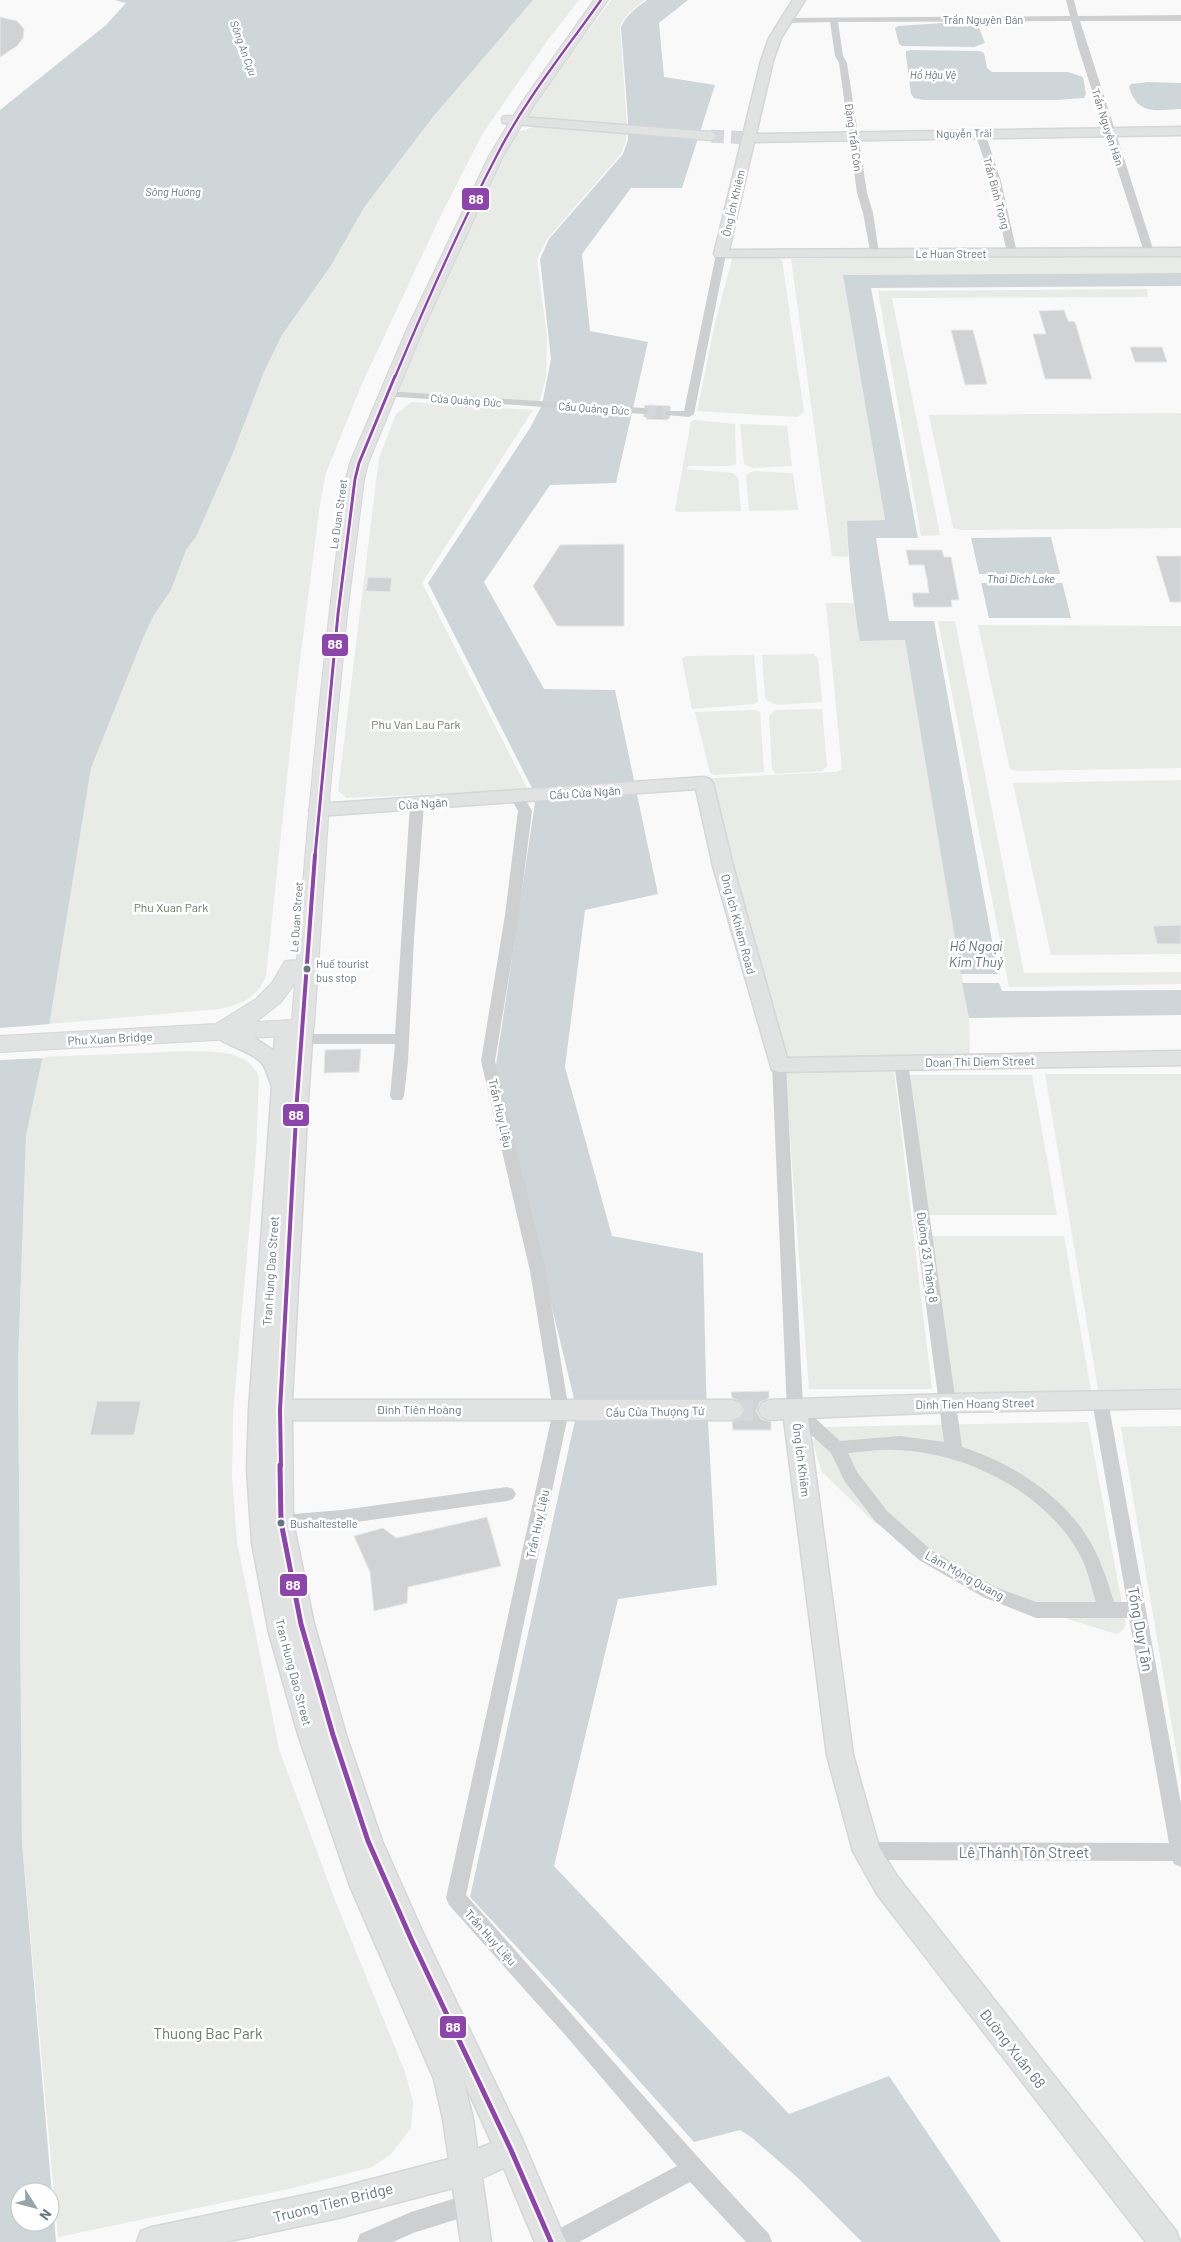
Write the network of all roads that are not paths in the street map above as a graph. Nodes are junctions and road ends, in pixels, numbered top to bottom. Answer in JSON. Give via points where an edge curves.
{"nodes":[{"id":1,"x":593,"y":0,"type":"edge"},
{"id":2,"x":601,"y":0,"type":"edge"},
{"id":3,"x":799,"y":0,"type":"edge"},
{"id":4,"x":1070,"y":0,"type":"edge"},
{"id":5,"x":1181,"y":18,"type":"edge"},
{"id":6,"x":1076,"y":19,"type":"junction"},
{"id":7,"x":785,"y":20,"type":"junction"},
{"id":8,"x":834,"y":20,"type":"junction"},
{"id":9,"x":513,"y":121,"type":"junction"},
{"id":10,"x":1181,"y":131,"type":"edge"},
{"id":11,"x":980,"y":133,"type":"junction"},
{"id":12,"x":1109,"y":133,"type":"junction"},
{"id":13,"x":854,"y":135,"type":"junction"},
{"id":14,"x":711,"y":136,"type":"tunnel mouth"},
{"id":15,"x":748,"y":138,"type":"junction"},
{"id":16,"x":1149,"y":252,"type":"junction"},
{"id":17,"x":1181,"y":252,"type":"edge"},
{"id":18,"x":1012,"y":253,"type":"junction"},
{"id":19,"x":721,"y":254,"type":"junction"},
{"id":20,"x":874,"y":254,"type":"junction"},
{"id":21,"x":382,"y":394,"type":"junction"},
{"id":22,"x":544,"y":405,"type":"joint"},
{"id":23,"x":644,"y":411,"type":"tunnel mouth"},
{"id":24,"x":670,"y":413,"type":"tunnel mouth"},
{"id":25,"x":704,"y":783,"type":"joint"},
{"id":26,"x":523,"y":797,"type":"junction"},
{"id":27,"x":417,"y":804,"type":"junction"},
{"id":28,"x":311,"y":810,"type":"junction"},
{"id":29,"x":293,"y":966,"type":"junction"},
{"id":30,"x":220,"y":1031,"type":"junction"},
{"id":31,"x":297,"y":1032,"type":"junction"},
{"id":32,"x":401,"y":1039,"type":"junction"},
{"id":33,"x":0,"y":1044,"type":"edge"},
{"id":34,"x":1181,"y":1058,"type":"edge"},
{"id":35,"x":901,"y":1062,"type":"junction"},
{"id":36,"x":779,"y":1064,"type":"junction"},
{"id":37,"x":281,"y":1084,"type":"junction"},
{"id":38,"x":397,"y":1096,"type":"dead end"},
{"id":39,"x":1100,"y":1400,"type":"junction"},
{"id":40,"x":1181,"y":1400,"type":"edge"},
{"id":41,"x":948,"y":1403,"type":"junction"},
{"id":42,"x":270,"y":1410,"type":"junction"},
{"id":43,"x":732,"y":1410,"type":"tunnel mouth"},
{"id":44,"x":770,"y":1410,"type":"tunnel mouth"},
{"id":45,"x":795,"y":1410,"type":"junction"},
{"id":46,"x":569,"y":1411,"type":"junction"},
{"id":47,"x":837,"y":1448,"type":"junction"},
{"id":48,"x":954,"y":1452,"type":"junction"},
{"id":49,"x":507,"y":1494,"type":"dead end"},
{"id":50,"x":281,"y":1522,"type":"junction"},
{"id":51,"x":1108,"y":1610,"type":"junction"},
{"id":52,"x":1138,"y":1610,"type":"junction"},
{"id":53,"x":866,"y":1851,"type":"junction"},
{"id":54,"x":1181,"y":1854,"type":"edge"},
{"id":55,"x":511,"y":2150,"type":"junction"},
{"id":56,"x":693,"y":2169,"type":"junction"},
{"id":57,"x":465,"y":2170,"type":"junction"},
{"id":58,"x":469,"y":2205,"type":"junction"},
{"id":59,"x":152,"y":2242,"type":"edge"},
{"id":60,"x":368,"y":2242,"type":"edge"},
{"id":61,"x":476,"y":2242,"type":"edge"},
{"id":62,"x":551,"y":2242,"type":"edge"},
{"id":63,"x":556,"y":2242,"type":"edge"},
{"id":64,"x":761,"y":2242,"type":"edge"},
{"id":65,"x":1165,"y":2242,"type":"edge"}],
"edges":[{"from":1,"to":9,"type":"main road","name":"Le Duan Street","via":[[526,92]]},
{"from":2,"to":9,"type":"main road","name":"Le Duan Street"},
{"from":3,"to":7,"type":"main road","name":"Ông Ích Khiêm"},
{"from":4,"to":6,"type":"street","name":"Trần Nguyên Hãn"},
{"from":5,"to":6,"type":"street","name":"Trần Nguyên Đán"},
{"from":6,"to":8,"type":"street","name":"Trần Nguyên Đán"},
{"from":6,"to":12,"type":"street","name":"Trần Nguyên Hãn"},
{"from":7,"to":8,"type":"street","name":"Trần Nguyên Đán"},
{"from":7,"to":15,"type":"main road","name":"Ông Ích Khiêm","via":[[767,61]]},
{"from":8,"to":13,"type":"street","name":"Đặng Trần Côn"},
{"from":9,"to":14,"type":"main road"},
{"from":9,"to":21,"type":"main road","name":"Le Duan Street","via":[[474,182],[397,343]]},
{"from":10,"to":12,"type":"main road","name":"Nguyễn Trãi"},
{"from":11,"to":12,"type":"main road","name":"Nguyễn Trãi"},
{"from":11,"to":13,"type":"main road","name":"Nguyễn Trãi"},
{"from":11,"to":18,"type":"street","name":"Trần Bình Trọng","via":[[996,181]]},
{"from":12,"to":16,"type":"street","name":"Trần Nguyên Hãn"},
{"from":13,"to":15,"type":"main road","name":"Nguyễn Trãi"},
{"from":13,"to":20,"type":"street","name":"Đặng Trần Côn"},
{"from":15,"to":19,"type":"main road","name":"Ông Ích Khiêm"},
{"from":16,"to":17,"type":"main road","name":"Le Huan Street"},
{"from":16,"to":18,"type":"main road","name":"Le Huan Street"},
{"from":18,"to":20,"type":"main road","name":"Le Huan Street"},
{"from":19,"to":20,"type":"main road","name":"Le Huan Street"},
{"from":19,"to":24,"type":"street","name":"Ông Ích Khiêm","via":[[689,414]]},
{"from":21,"to":22,"type":"street","name":"Cửa Quảng Đức"},
{"from":21,"to":28,"type":"main road","name":"Le Duan Street","via":[[342,482]]},
{"from":22,"to":23,"type":"street","name":"Cầu Quảng Đức"},
{"from":25,"to":26,"type":"main road","name":"Cầu Cửa Ngăn"},
{"from":25,"to":36,"type":"main road","name":"Ong Ich Khiem Road"},
{"from":26,"to":27,"type":"main road","name":"Cửa Ngăn"},
{"from":26,"to":46,"type":"street","name":"Trần Huy Liệu","via":[[525,810],[512,915],[488,1061]]},
{"from":27,"to":28,"type":"main road","name":"Cửa Ngăn"},
{"from":27,"to":32,"type":"street"},
{"from":28,"to":29,"type":"main road","name":"Le Duan Street"},
{"from":28,"to":31,"type":"main road","name":"Le Duan Street"},
{"from":29,"to":30,"type":"main road","via":[[280,990],[263,1007]]},
{"from":29,"to":31,"type":"main road","name":"Le Duan Street"},
{"from":30,"to":31,"type":"main road","name":"Phu Xuan Bridge"},
{"from":30,"to":33,"type":"main road","name":"Phu Xuan Bridge"},
{"from":30,"to":37,"type":"main road","via":[[271,1059]]},
{"from":31,"to":32,"type":"street"},
{"from":31,"to":37,"type":"main road","name":"Tran Hung Dao Street"},
{"from":31,"to":42,"type":"main road","name":"Tran Hung Dao Street","via":[[297,1099]]},
{"from":32,"to":38,"type":"street"},
{"from":34,"to":35,"type":"main road","name":"Doan Thi Diem Street"},
{"from":35,"to":36,"type":"main road","name":"Doan Thi Diem Street"},
{"from":35,"to":41,"type":"street","name":"Đường 23 Tháng 8"},
{"from":36,"to":45,"type":"street","name":"Ông Ích Khiêm"},
{"from":37,"to":42,"type":"main road","name":"Tran Hung Dao Street"},
{"from":39,"to":40,"type":"main road","name":"Dinh Tien Hoang Street"},
{"from":39,"to":41,"type":"main road","name":"Dinh Tien Hoang Street"},
{"from":39,"to":52,"type":"street","name":"Tống Duy Tân"},
{"from":41,"to":45,"type":"main road","name":"Dinh Tien Hoang Street"},
{"from":41,"to":48,"type":"street","name":"Đường 23 Tháng 8"},
{"from":42,"to":46,"type":"main road","name":"Đinh Tiên Hoàng"},
{"from":42,"to":50,"type":"main road","name":"Tran Hung Dao Street"},
{"from":42,"to":57,"type":"main road","name":"Tran Hung Dao Street","via":[[259,1469],[264,1543],[282,1633],[312,1734],[364,1886],[448,2078],[458,2118]]},
{"from":43,"to":46,"type":"main road","name":"Cầu Cửa Thượng Tứ"},
{"from":44,"to":45,"type":"main road","name":"Dinh Tien Hoang Street"},
{"from":45,"to":47,"type":"street","name":"Lâm Mộng Quang"},
{"from":45,"to":53,"type":"main road","name":"Ông Ích Khiêm","via":[[840,1755]]},
{"from":46,"to":56,"type":"street","name":"Trần Huy Liệu","via":[[456,1898]]},
{"from":47,"to":48,"type":"street","via":[[894,1442]]},
{"from":47,"to":51,"type":"street","name":"Lâm Mộng Quang","via":[[851,1477],[881,1516],[925,1555],[989,1592],[1036,1610]]},
{"from":48,"to":51,"type":"street","via":[[1002,1472],[1033,1492],[1068,1522],[1091,1559]]},
{"from":49,"to":50,"type":"street","via":[[342,1517]]},
{"from":50,"to":55,"type":"main road","name":"Tran Hung Dao Street","via":[[301,1624],[368,1841]]},
{"from":51,"to":52,"type":"street","name":"Lâm Mộng Quang"},
{"from":52,"to":54,"type":"street","name":"Tống Duy Tân"},
{"from":53,"to":54,"type":"street","name":"Lê Thánh Tôn Street"},
{"from":53,"to":65,"type":"main road","name":"Đường Xuân 68","via":[[925,1935]]},
{"from":55,"to":57,"type":"main road","name":"Truong Tien Bridge"},
{"from":55,"to":62,"type":"main road","name":"Tran Hung Dao Street"},
{"from":56,"to":63,"type":"street"},
{"from":56,"to":64,"type":"street"},
{"from":57,"to":58,"type":"main road","name":"Tran Hung Dao Street"},
{"from":57,"to":59,"type":"main road","name":"Truong Tien Bridge","via":[[338,2203]]},
{"from":58,"to":60,"type":"street"},
{"from":58,"to":61,"type":"main road","name":"Tran Hung Dao Street"}]}
